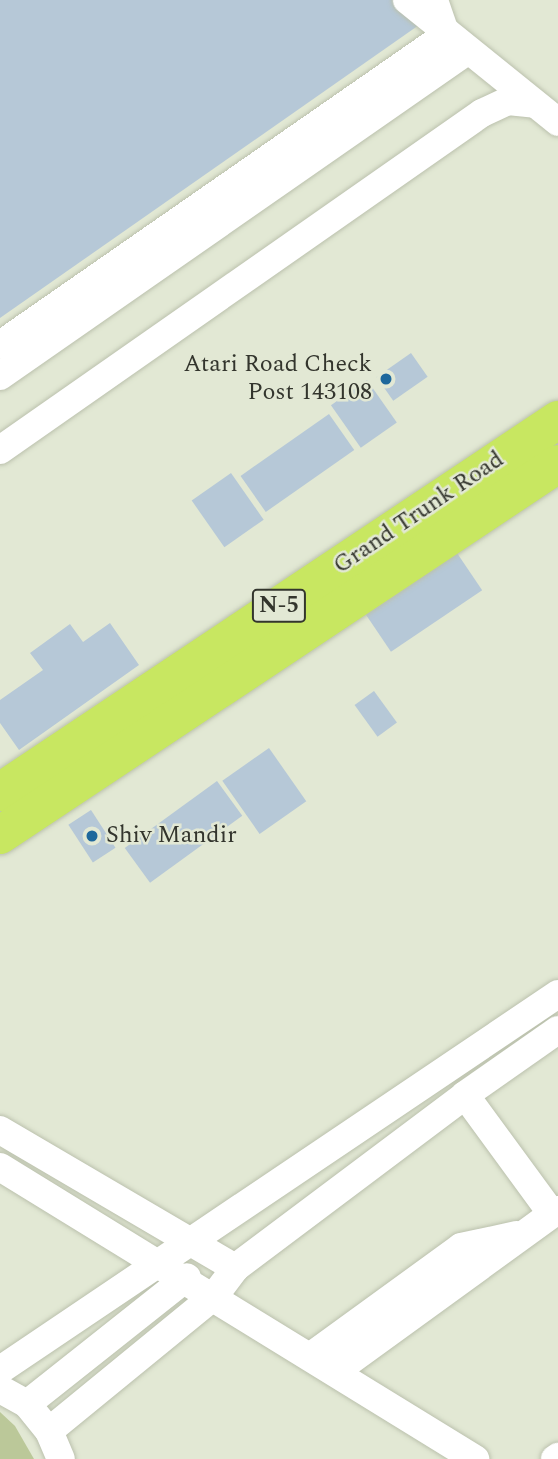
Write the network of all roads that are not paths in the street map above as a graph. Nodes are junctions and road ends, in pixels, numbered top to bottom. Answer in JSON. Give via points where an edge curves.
{"nodes":[{"id":1,"x":407,"y":0,"type":"edge"},
{"id":2,"x":434,"y":0,"type":"edge"},
{"id":3,"x":456,"y":43,"type":"junction"},
{"id":4,"x":535,"y":104,"type":"junction"},
{"id":5,"x":558,"y":122,"type":"edge"},
{"id":6,"x":0,"y":345,"type":"edge"},
{"id":7,"x":0,"y":376,"type":"edge"},
{"id":8,"x":558,"y":420,"type":"edge"},
{"id":9,"x":0,"y":450,"type":"edge"},
{"id":10,"x":558,"y":464,"type":"edge"},
{"id":11,"x":0,"y":792,"type":"edge"},
{"id":12,"x":0,"y":835,"type":"edge"},
{"id":13,"x":558,"y":994,"type":"edge"},
{"id":14,"x":558,"y":1030,"type":"edge"},
{"id":15,"x":464,"y":1095,"type":"junction"},
{"id":16,"x":0,"y":1130,"type":"edge"},
{"id":17,"x":0,"y":1167,"type":"edge"},
{"id":18,"x":555,"y":1212,"type":"edge"},
{"id":19,"x":527,"y":1233,"type":"junction"},
{"id":20,"x":195,"y":1245,"type":"junction"},
{"id":21,"x":235,"y":1268,"type":"junction"},
{"id":22,"x":175,"y":1270,"type":"junction"},
{"id":23,"x":215,"y":1295,"type":"junction"},
{"id":24,"x":311,"y":1356,"type":"junction"},
{"id":25,"x":0,"y":1370,"type":"edge"},
{"id":26,"x":336,"y":1371,"type":"junction"},
{"id":27,"x":0,"y":1389,"type":"edge"},
{"id":28,"x":26,"y":1404,"type":"junction"},
{"id":29,"x":49,"y":1431,"type":"junction"},
{"id":30,"x":61,"y":1459,"type":"edge"},
{"id":31,"x":475,"y":1459,"type":"edge"}],
"edges":[{"from":1,"to":3,"type":"lane"},
{"from":2,"to":3,"type":"lane"},
{"from":3,"to":4,"type":"lane"},
{"from":3,"to":6,"type":"lane"},
{"from":3,"to":7,"type":"lane"},
{"from":4,"to":5,"type":"lane"},
{"from":4,"to":9,"type":"lane","via":[[508,102],[482,113]]},
{"from":8,"to":11,"type":"highway","name":"Grand Trunk Road","number":"N-5"},
{"from":10,"to":12,"type":"highway","number":"N-5"},
{"from":13,"to":20,"type":"lane"},
{"from":14,"to":15,"type":"lane"},
{"from":15,"to":18,"type":"lane"},
{"from":15,"to":21,"type":"lane"},
{"from":16,"to":20,"type":"lane"},
{"from":17,"to":22,"type":"lane"},
{"from":18,"to":19,"type":"lane"},
{"from":19,"to":24,"type":"lane","via":[[461,1247]]},
{"from":19,"to":26,"type":"lane"},
{"from":20,"to":21,"type":"lane"},
{"from":20,"to":22,"type":"lane"},
{"from":21,"to":23,"type":"lane"},
{"from":22,"to":23,"type":"lane"},
{"from":22,"to":25,"type":"lane"},
{"from":22,"to":28,"type":"lane"},
{"from":23,"to":24,"type":"lane"},
{"from":23,"to":29,"type":"lane"},
{"from":24,"to":26,"type":"lane"},
{"from":26,"to":31,"type":"lane"},
{"from":27,"to":28,"type":"lane"},
{"from":28,"to":29,"type":"lane"},
{"from":29,"to":30,"type":"lane"}]}
